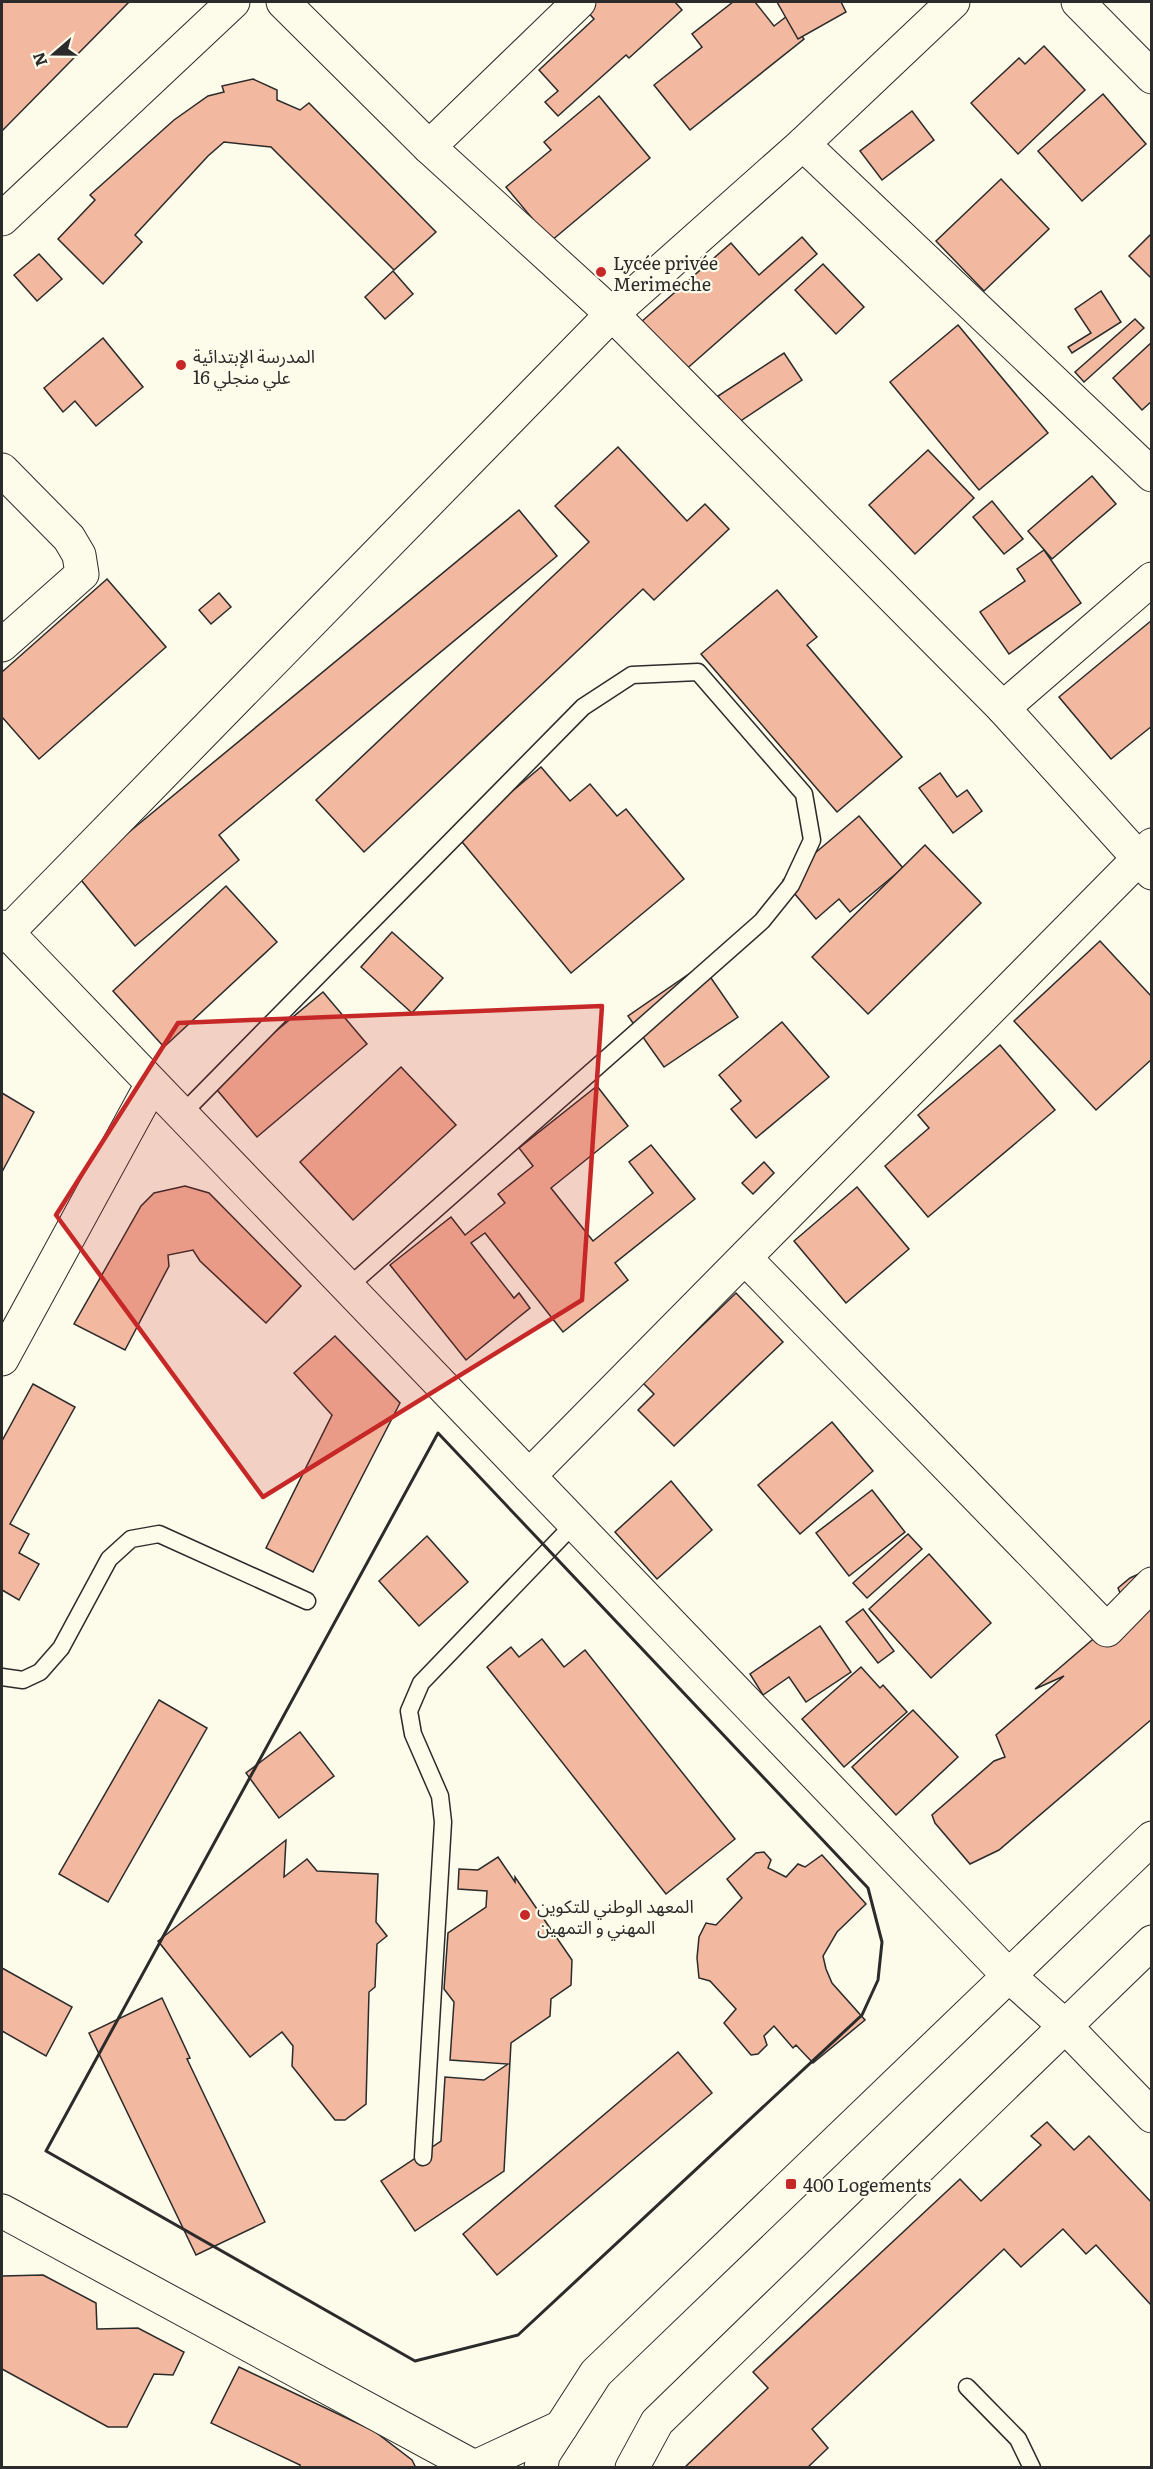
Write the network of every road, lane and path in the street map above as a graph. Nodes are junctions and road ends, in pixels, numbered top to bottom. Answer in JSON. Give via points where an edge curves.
{"nodes":[{"id":1,"x":232,"y":2,"type":"edge"},
{"id":2,"x":283,"y":2,"type":"edge"},
{"id":3,"x":579,"y":2,"type":"edge"},
{"id":4,"x":953,"y":2,"type":"edge"},
{"id":5,"x":1078,"y":2,"type":"edge"},
{"id":6,"x":1152,"y":77,"type":"edge"},
{"id":7,"x":803,"y":144,"type":"junction"},
{"id":8,"x":429,"y":147,"type":"junction"},
{"id":9,"x":2,"y":219,"type":"edge"},
{"id":10,"x":612,"y":314,"type":"junction"},
{"id":11,"x":2,"y":470,"type":"edge"},
{"id":12,"x":1152,"y":476,"type":"edge"},
{"id":13,"x":1152,"y":579,"type":"edge"},
{"id":14,"x":2,"y":645,"type":"edge"},
{"id":15,"x":1003,"y":708,"type":"junction"},
{"id":16,"x":1147,"y":859,"type":"edge"},
{"id":17,"x":4,"y":930,"type":"edge"},
{"id":18,"x":152,"y":1084,"type":"junction"},
{"id":19,"x":181,"y":1115,"type":"junction"},
{"id":20,"x":745,"y":1258,"type":"junction"},
{"id":21,"x":348,"y":1287,"type":"junction"},
{"id":22,"x":2,"y":1359,"type":"edge"},
{"id":23,"x":529,"y":1476,"type":"junction"},
{"id":24,"x":574,"y":1524,"type":"junction"},
{"id":25,"x":1152,"y":1584,"type":"edge"},
{"id":26,"x":307,"y":1601,"type":"dead end"},
{"id":27,"x":2,"y":1677,"type":"edge"},
{"id":28,"x":1152,"y":1838,"type":"edge"},
{"id":29,"x":1152,"y":1942,"type":"edge"},
{"id":30,"x":1008,"y":1975,"type":"junction"},
{"id":31,"x":1065,"y":2026,"type":"junction"},
{"id":32,"x":1152,"y":2116,"type":"edge"},
{"id":33,"x":423,"y":2157,"type":"dead end"},
{"id":34,"x":2,"y":2211,"type":"edge"},
{"id":35,"x":967,"y":2387,"type":"dead end"},
{"id":36,"x":561,"y":2427,"type":"junction"},
{"id":37,"x":476,"y":2467,"type":"edge"},
{"id":38,"x":541,"y":2468,"type":"edge"},
{"id":39,"x":632,"y":2468,"type":"edge"},
{"id":40,"x":1032,"y":2468,"type":"edge"}],
"edges":[{"from":1,"to":9,"type":"street"},
{"from":2,"to":8,"type":"street"},
{"from":3,"to":8,"type":"street"},
{"from":4,"to":7,"type":"street"},
{"from":5,"to":6,"type":"street"},
{"from":7,"to":10,"type":"street"},
{"from":7,"to":12,"type":"street"},
{"from":8,"to":10,"type":"street"},
{"from":10,"to":15,"type":"street"},
{"from":10,"to":17,"type":"street"},
{"from":11,"to":14,"type":"street","via":[[69,538],[79,555],[82,574]]},
{"from":13,"to":15,"type":"street"},
{"from":15,"to":16,"type":"street"},
{"from":16,"to":20,"type":"street"},
{"from":17,"to":18,"type":"street"},
{"from":18,"to":19,"type":"street"},
{"from":18,"to":22,"type":"street"},
{"from":19,"to":21,"type":"street"},
{"from":19,"to":21,"type":"lane","via":[[583,707],[632,675],[698,672],[804,794],[812,840],[791,885],[762,921]]},
{"from":20,"to":23,"type":"street"},
{"from":20,"to":25,"type":"street","via":[[1107,1630]]},
{"from":21,"to":23,"type":"street"},
{"from":23,"to":24,"type":"street"},
{"from":24,"to":30,"type":"street"},
{"from":24,"to":33,"type":"lane","via":[[421,1683],[410,1711],[413,1734],[440,1796],[443,1822]]},
{"from":26,"to":27,"type":"lane","via":[[159,1534],[130,1539],[109,1559],[61,1648],[40,1672],[23,1680]]},
{"from":28,"to":30,"type":"street"},
{"from":29,"to":31,"type":"street"},
{"from":30,"to":31,"type":"street"},
{"from":30,"to":36,"type":"street","via":[[596,2373]]},
{"from":31,"to":32,"type":"street"},
{"from":31,"to":39,"type":"street","via":[[657,2422]]},
{"from":34,"to":37,"type":"street"},
{"from":35,"to":40,"type":"lane","via":[[1018,2439]]},
{"from":36,"to":37,"type":"street"},
{"from":36,"to":38,"type":"street","via":[[543,2455]]}]}
